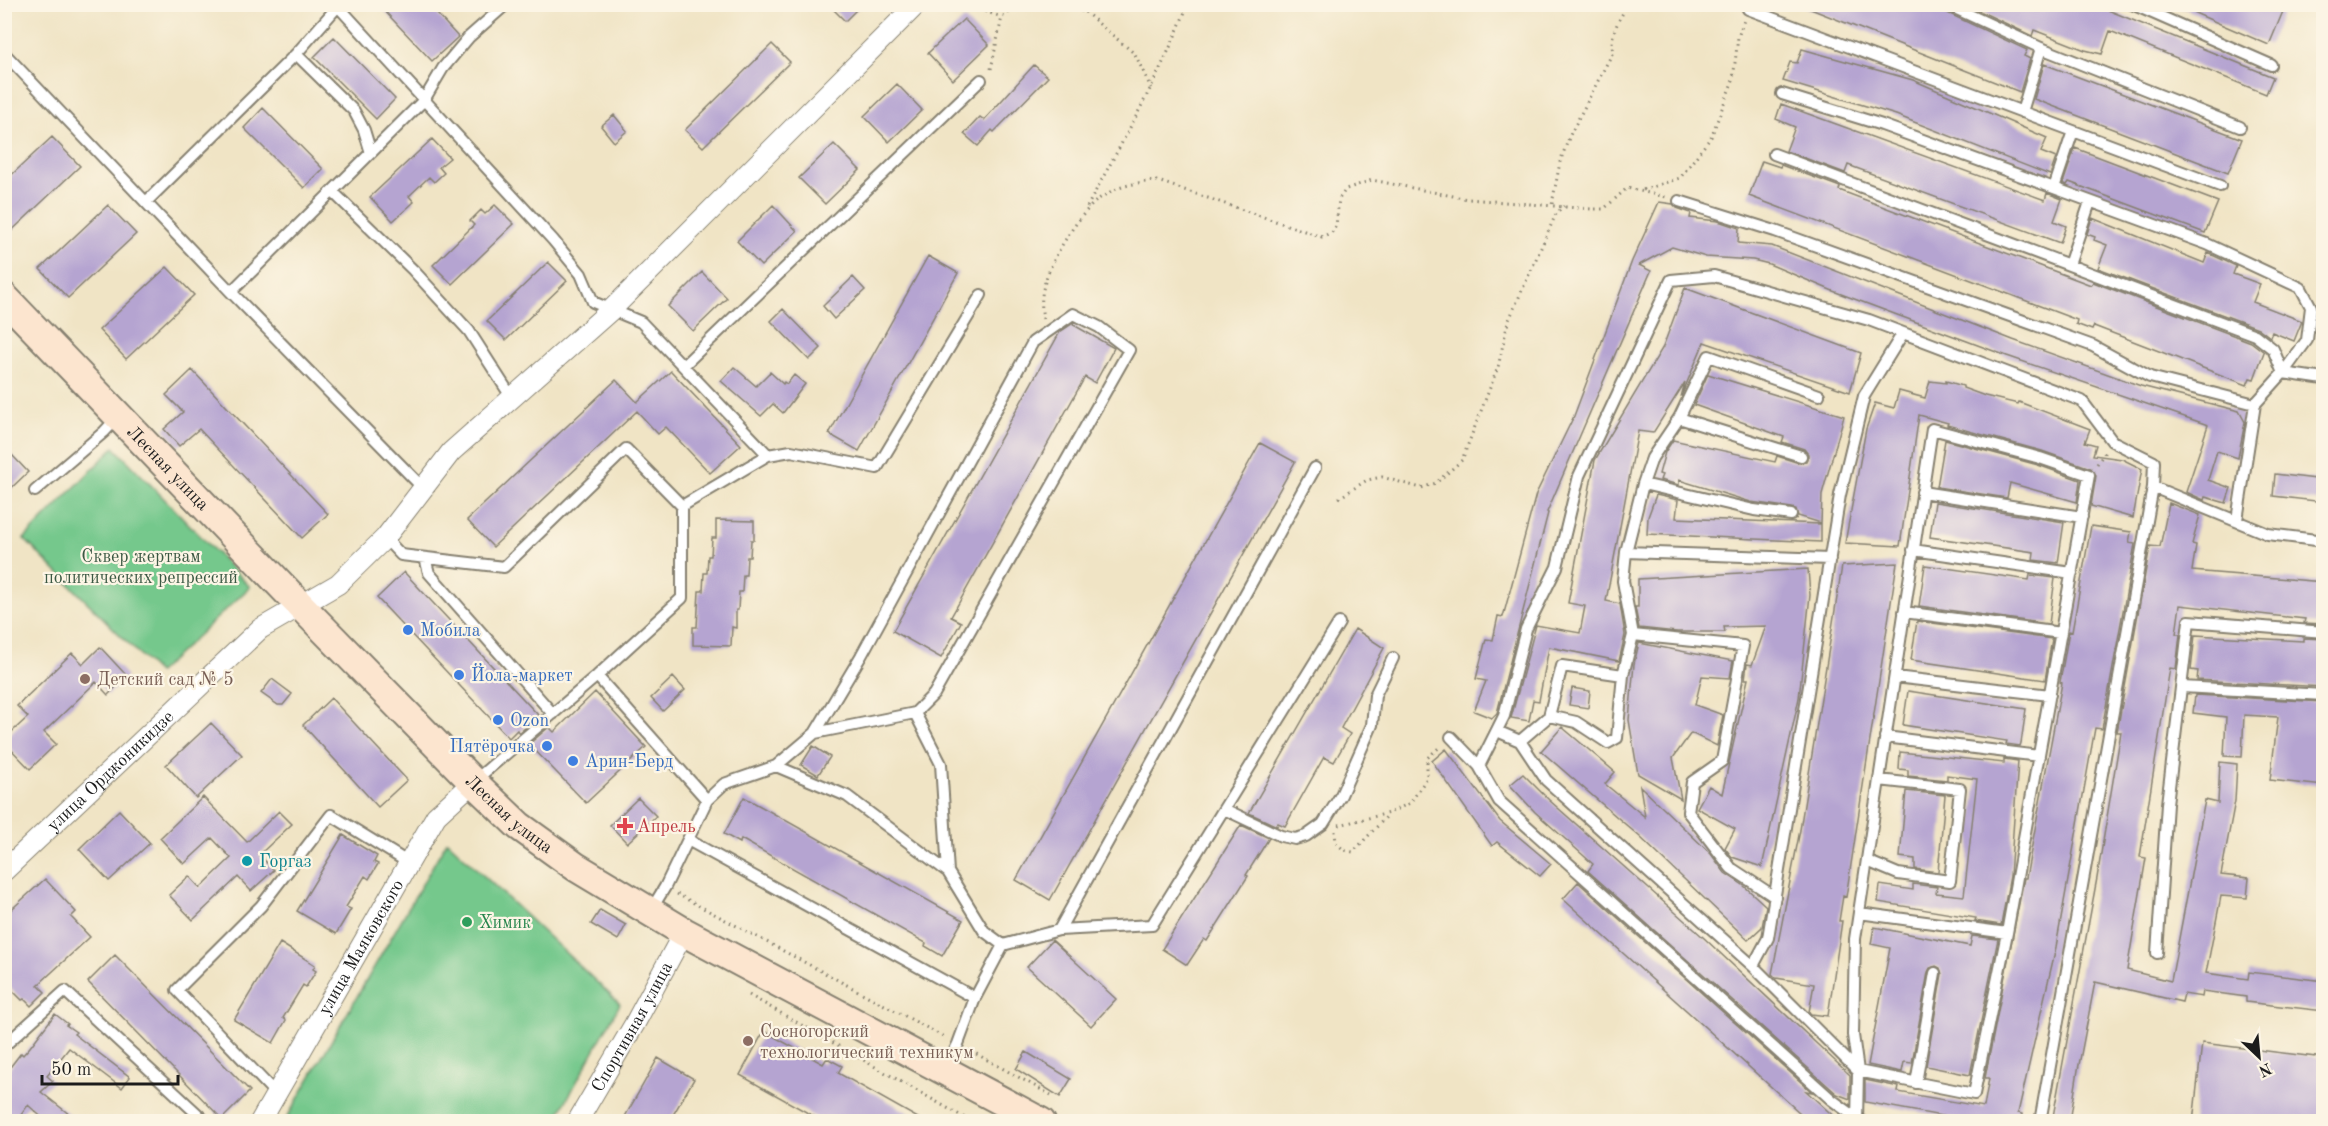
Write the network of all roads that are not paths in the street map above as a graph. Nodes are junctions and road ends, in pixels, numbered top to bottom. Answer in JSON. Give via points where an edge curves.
{"nodes":[{"id":1,"x":1946,"y":4,"type":"edge"},
{"id":2,"x":2132,"y":4,"type":"edge"},
{"id":3,"x":337,"y":5,"type":"edge"},
{"id":4,"x":913,"y":6,"type":"edge"},
{"id":5,"x":503,"y":7,"type":"dead end"},
{"id":6,"x":1748,"y":9,"type":"road end"},
{"id":7,"x":2041,"y":48,"type":"junction"},
{"id":8,"x":4,"y":53,"type":"edge"},
{"id":9,"x":296,"y":54,"type":"junction"},
{"id":10,"x":2271,"y":65,"type":"dead end"},
{"id":11,"x":981,"y":80,"type":"road end"},
{"id":12,"x":1782,"y":94,"type":"dead end"},
{"id":13,"x":424,"y":100,"type":"junction"},
{"id":14,"x":2022,"y":112,"type":"junction"},
{"id":15,"x":2240,"y":127,"type":"dead end"},
{"id":16,"x":2073,"y":131,"type":"junction"},
{"id":17,"x":371,"y":153,"type":"junction"},
{"id":18,"x":1774,"y":154,"type":"dead end"},
{"id":19,"x":2220,"y":186,"type":"dead end"},
{"id":20,"x":2054,"y":188,"type":"junction"},
{"id":21,"x":333,"y":192,"type":"junction"},
{"id":22,"x":1679,"y":201,"type":"road end"},
{"id":23,"x":2090,"y":201,"type":"junction"},
{"id":24,"x":146,"y":202,"type":"junction"},
{"id":25,"x":2069,"y":265,"type":"junction"},
{"id":26,"x":231,"y":292,"type":"junction"},
{"id":27,"x":981,"y":295,"type":"dead end"},
{"id":28,"x":4,"y":297,"type":"edge"},
{"id":29,"x":610,"y":310,"type":"junction"},
{"id":30,"x":1903,"y":333,"type":"junction"},
{"id":31,"x":683,"y":366,"type":"junction"},
{"id":32,"x":2283,"y":373,"type":"junction"},
{"id":33,"x":2324,"y":379,"type":"edge"},
{"id":34,"x":1819,"y":394,"type":"dead end"},
{"id":35,"x":512,"y":398,"type":"junction"},
{"id":36,"x":2255,"y":404,"type":"junction"},
{"id":37,"x":119,"y":416,"type":"junction"},
{"id":38,"x":1679,"y":418,"type":"junction"},
{"id":39,"x":768,"y":455,"type":"junction"},
{"id":40,"x":1801,"y":456,"type":"dead end"},
{"id":41,"x":1316,"y":468,"type":"dead end"},
{"id":42,"x":1643,"y":484,"type":"junction"},
{"id":43,"x":2152,"y":487,"type":"junction"},
{"id":44,"x":424,"y":489,"type":"junction"},
{"id":45,"x":35,"y":491,"type":"dead end"},
{"id":46,"x":1922,"y":492,"type":"junction"},
{"id":47,"x":682,"y":506,"type":"junction"},
{"id":48,"x":1791,"y":515,"type":"dead end"},
{"id":49,"x":2082,"y":518,"type":"junction"},
{"id":50,"x":2237,"y":520,"type":"junction"},
{"id":51,"x":386,"y":538,"type":"junction"},
{"id":52,"x":2324,"y":542,"type":"edge"},
{"id":53,"x":1914,"y":550,"type":"junction"},
{"id":54,"x":1626,"y":552,"type":"junction"},
{"id":55,"x":425,"y":558,"type":"junction"},
{"id":56,"x":1830,"y":558,"type":"junction"},
{"id":57,"x":2072,"y":573,"type":"junction"},
{"id":58,"x":301,"y":606,"type":"junction"},
{"id":59,"x":1904,"y":612,"type":"junction"},
{"id":60,"x":1339,"y":623,"type":"dead end"},
{"id":61,"x":2324,"y":632,"type":"edge"},
{"id":62,"x":2061,"y":633,"type":"junction"},
{"id":63,"x":1633,"y":634,"type":"junction"},
{"id":64,"x":1393,"y":658,"type":"dead end"},
{"id":65,"x":1623,"y":675,"type":"junction"},
{"id":66,"x":597,"y":676,"type":"junction"},
{"id":67,"x":1895,"y":677,"type":"junction"},
{"id":68,"x":2182,"y":687,"type":"junction"},
{"id":69,"x":2050,"y":695,"type":"junction"},
{"id":70,"x":2324,"y":695,"type":"edge"},
{"id":71,"x":915,"y":713,"type":"junction"},
{"id":72,"x":553,"y":714,"type":"junction"},
{"id":73,"x":1549,"y":716,"type":"junction"},
{"id":74,"x":1497,"y":731,"type":"junction"},
{"id":75,"x":815,"y":733,"type":"junction"},
{"id":76,"x":1451,"y":737,"type":"road end"},
{"id":77,"x":1886,"y":738,"type":"junction"},
{"id":78,"x":1520,"y":741,"type":"junction"},
{"id":79,"x":2039,"y":756,"type":"junction"},
{"id":80,"x":776,"y":766,"type":"junction"},
{"id":81,"x":1479,"y":766,"type":"junction"},
{"id":82,"x":1879,"y":780,"type":"junction"},
{"id":83,"x":473,"y":782,"type":"junction"},
{"id":84,"x":707,"y":800,"type":"junction"},
{"id":85,"x":1224,"y":809,"type":"junction"},
{"id":86,"x":688,"y":840,"type":"junction"},
{"id":87,"x":1867,"y":861,"type":"junction"},
{"id":88,"x":409,"y":863,"type":"junction"},
{"id":89,"x":4,"y":871,"type":"edge"},
{"id":90,"x":948,"y":872,"type":"junction"},
{"id":91,"x":1775,"y":897,"type":"junction"},
{"id":92,"x":650,"y":911,"type":"junction"},
{"id":93,"x":1859,"y":913,"type":"junction"},
{"id":94,"x":1059,"y":930,"type":"junction"},
{"id":95,"x":684,"y":932,"type":"junction"},
{"id":96,"x":2007,"y":933,"type":"junction"},
{"id":97,"x":1003,"y":945,"type":"junction"},
{"id":98,"x":2157,"y":953,"type":"dead end"},
{"id":99,"x":1753,"y":966,"type":"junction"},
{"id":100,"x":1935,"y":973,"type":"dead end"},
{"id":101,"x":975,"y":998,"type":"junction"},
{"id":102,"x":4,"y":1046,"type":"edge"},
{"id":103,"x":945,"y":1071,"type":"junction"},
{"id":104,"x":1858,"y":1071,"type":"junction"},
{"id":105,"x":1916,"y":1083,"type":"junction"},
{"id":106,"x":276,"y":1094,"type":"junction"},
{"id":107,"x":1858,"y":1121,"type":"edge"},
{"id":108,"x":206,"y":1122,"type":"edge"},
{"id":109,"x":260,"y":1122,"type":"edge"},
{"id":110,"x":577,"y":1122,"type":"edge"},
{"id":111,"x":1041,"y":1122,"type":"edge"},
{"id":112,"x":2040,"y":1122,"type":"edge"}],
"edges":[{"from":1,"to":7,"type":"lane"},
{"from":2,"to":10,"type":"lane"},
{"from":3,"to":9,"type":"lane"},
{"from":3,"to":13,"type":"lane"},
{"from":4,"to":29,"type":"street","name":"улица Орджоникидзе"},
{"from":5,"to":13,"type":"lane","via":[[469,36]]},
{"from":6,"to":14,"type":"lane"},
{"from":7,"to":14,"type":"lane"},
{"from":7,"to":15,"type":"lane"},
{"from":8,"to":24,"type":"lane"},
{"from":9,"to":17,"type":"lane","via":[[354,111]]},
{"from":9,"to":24,"type":"lane"},
{"from":11,"to":31,"type":"lane"},
{"from":12,"to":20,"type":"lane","via":[[1882,125]]},
{"from":13,"to":17,"type":"lane"},
{"from":13,"to":29,"type":"lane","via":[[553,240],[581,274],[592,302]]},
{"from":14,"to":16,"type":"lane"},
{"from":16,"to":19,"type":"lane"},
{"from":16,"to":20,"type":"lane"},
{"from":17,"to":21,"type":"lane"},
{"from":18,"to":25,"type":"lane"},
{"from":20,"to":23,"type":"lane"},
{"from":21,"to":26,"type":"lane"},
{"from":21,"to":35,"type":"lane","via":[[469,331]]},
{"from":22,"to":36,"type":"lane","via":[[1775,231],[2092,346],[2150,377]]},
{"from":23,"to":25,"type":"lane"},
{"from":23,"to":32,"type":"lane","via":[[2207,244],[2301,288],[2311,307],[2307,340]]},
{"from":24,"to":26,"type":"lane"},
{"from":25,"to":32,"type":"lane","via":[[2255,335],[2273,348]]},
{"from":26,"to":44,"type":"lane"},
{"from":27,"to":39,"type":"lane","via":[[877,468],[791,451]]},
{"from":28,"to":37,"type":"main road","name":"Лесная улица"},
{"from":29,"to":31,"type":"lane","via":[[641,322]]},
{"from":29,"to":35,"type":"street","name":"улица Орджоникидзе"},
{"from":30,"to":43,"type":"lane","via":[[2082,401],[2112,441],[2154,462]]},
{"from":30,"to":56,"type":"lane","via":[[1864,396],[1840,495]]},
{"from":30,"to":74,"type":"lane","via":[[1714,276],[1671,280],[1579,476],[1557,567],[1526,629]]},
{"from":31,"to":39,"type":"lane"},
{"from":32,"to":33,"type":"lane"},
{"from":32,"to":36,"type":"lane"},
{"from":34,"to":38,"type":"lane","via":[[1709,356]]},
{"from":35,"to":44,"type":"street","name":"улица Орджоникидзе","via":[[451,452]]},
{"from":36,"to":50,"type":"lane"},
{"from":37,"to":45,"type":"lane"},
{"from":37,"to":58,"type":"main road","name":"Лесная улица"},
{"from":38,"to":40,"type":"lane"},
{"from":38,"to":42,"type":"lane","via":[[1652,458]]},
{"from":39,"to":47,"type":"lane"},
{"from":41,"to":94,"type":"lane"},
{"from":42,"to":48,"type":"lane"},
{"from":42,"to":54,"type":"lane"},
{"from":43,"to":50,"type":"lane"},
{"from":43,"to":112,"type":"lane"},
{"from":44,"to":51,"type":"street","name":"улица Орджоникидзе"},
{"from":46,"to":49,"type":"lane"},
{"from":46,"to":49,"type":"lane","via":[[1932,429],[2089,475]]},
{"from":46,"to":53,"type":"lane"},
{"from":47,"to":55,"type":"lane","via":[[626,449],[504,567]]},
{"from":47,"to":66,"type":"lane","via":[[682,598]]},
{"from":49,"to":57,"type":"lane"},
{"from":50,"to":52,"type":"lane","via":[[2268,534]]},
{"from":51,"to":55,"type":"lane","via":[[400,555]]},
{"from":51,"to":58,"type":"street","name":"улица Орджоникидзе","via":[[338,584]]},
{"from":53,"to":57,"type":"lane"},
{"from":53,"to":59,"type":"lane"},
{"from":54,"to":56,"type":"lane"},
{"from":54,"to":63,"type":"lane","via":[[1623,581]]},
{"from":55,"to":72,"type":"lane","via":[[429,573]]},
{"from":56,"to":91,"type":"lane"},
{"from":57,"to":62,"type":"lane"},
{"from":58,"to":83,"type":"main road","name":"Лесная улица"},
{"from":58,"to":89,"type":"street","name":"улица Орджоникидзе","via":[[260,628]]},
{"from":59,"to":62,"type":"lane"},
{"from":59,"to":67,"type":"lane"},
{"from":60,"to":85,"type":"lane"},
{"from":61,"to":68,"type":"lane","via":[[2189,621]]},
{"from":62,"to":69,"type":"lane"},
{"from":63,"to":65,"type":"lane"},
{"from":63,"to":91,"type":"lane","via":[[1743,646],[1722,761],[1692,782],[1688,812],[1731,868]]},
{"from":64,"to":85,"type":"lane","via":[[1375,695],[1372,725],[1341,795],[1323,824],[1295,839]]},
{"from":65,"to":73,"type":"lane","via":[[1562,666]]},
{"from":65,"to":73,"type":"lane","via":[[1617,738],[1608,743],[1576,723]]},
{"from":66,"to":72,"type":"lane"},
{"from":66,"to":84,"type":"lane"},
{"from":67,"to":69,"type":"lane"},
{"from":67,"to":77,"type":"lane"},
{"from":68,"to":70,"type":"lane"},
{"from":68,"to":98,"type":"lane","via":[[2167,804]]},
{"from":69,"to":79,"type":"lane"},
{"from":71,"to":75,"type":"lane"},
{"from":71,"to":75,"type":"lane","via":[[934,694],[1129,350],[1099,327],[1073,314],[1033,342]]},
{"from":71,"to":90,"type":"lane","via":[[941,764]]},
{"from":72,"to":83,"type":"lane"},
{"from":73,"to":78,"type":"lane"},
{"from":74,"to":78,"type":"lane"},
{"from":74,"to":81,"type":"lane"},
{"from":75,"to":80,"type":"lane"},
{"from":76,"to":81,"type":"lane"},
{"from":77,"to":79,"type":"lane"},
{"from":77,"to":82,"type":"lane"},
{"from":78,"to":99,"type":"lane","via":[[1546,780]]},
{"from":79,"to":96,"type":"lane"},
{"from":80,"to":84,"type":"lane","via":[[724,784]]},
{"from":80,"to":90,"type":"lane","via":[[847,796]]},
{"from":81,"to":107,"type":"lane","via":[[1499,801]]},
{"from":82,"to":87,"type":"lane"},
{"from":82,"to":87,"type":"lane","via":[[1960,789],[1950,881],[1898,874]]},
{"from":83,"to":88,"type":"street","name":"улица Маяковского","via":[[436,816]]},
{"from":83,"to":92,"type":"main road","name":"Лесная улица","via":[[519,826],[576,867]]},
{"from":84,"to":86,"type":"lane"},
{"from":85,"to":94,"type":"lane","via":[[1152,925]]},
{"from":86,"to":92,"type":"lane"},
{"from":86,"to":101,"type":"lane"},
{"from":87,"to":93,"type":"lane"},
{"from":88,"to":106,"type":"street","name":"улица Маяковского"},
{"from":88,"to":106,"type":"lane","via":[[331,815],[261,906],[177,990]]},
{"from":90,"to":97,"type":"lane","via":[[984,931]]},
{"from":91,"to":99,"type":"lane","via":[[1768,938]]},
{"from":92,"to":95,"type":"main road","name":"Лесная улица"},
{"from":93,"to":96,"type":"lane"},
{"from":93,"to":104,"type":"lane","via":[[1853,1035]]},
{"from":94,"to":97,"type":"lane"},
{"from":95,"to":103,"type":"main road","name":"Лесная улица"},
{"from":95,"to":110,"type":"street","name":"Спортивная улица"},
{"from":96,"to":105,"type":"lane","via":[[1974,1094]]},
{"from":97,"to":101,"type":"lane"},
{"from":99,"to":104,"type":"lane"},
{"from":100,"to":105,"type":"lane"},
{"from":101,"to":103,"type":"lane"},
{"from":102,"to":108,"type":"lane","via":[[64,991]]},
{"from":103,"to":111,"type":"main road","name":"Лесная улица"},
{"from":104,"to":105,"type":"lane"},
{"from":104,"to":107,"type":"lane"},
{"from":106,"to":109,"type":"street","name":"улица Маяковского"}]}
